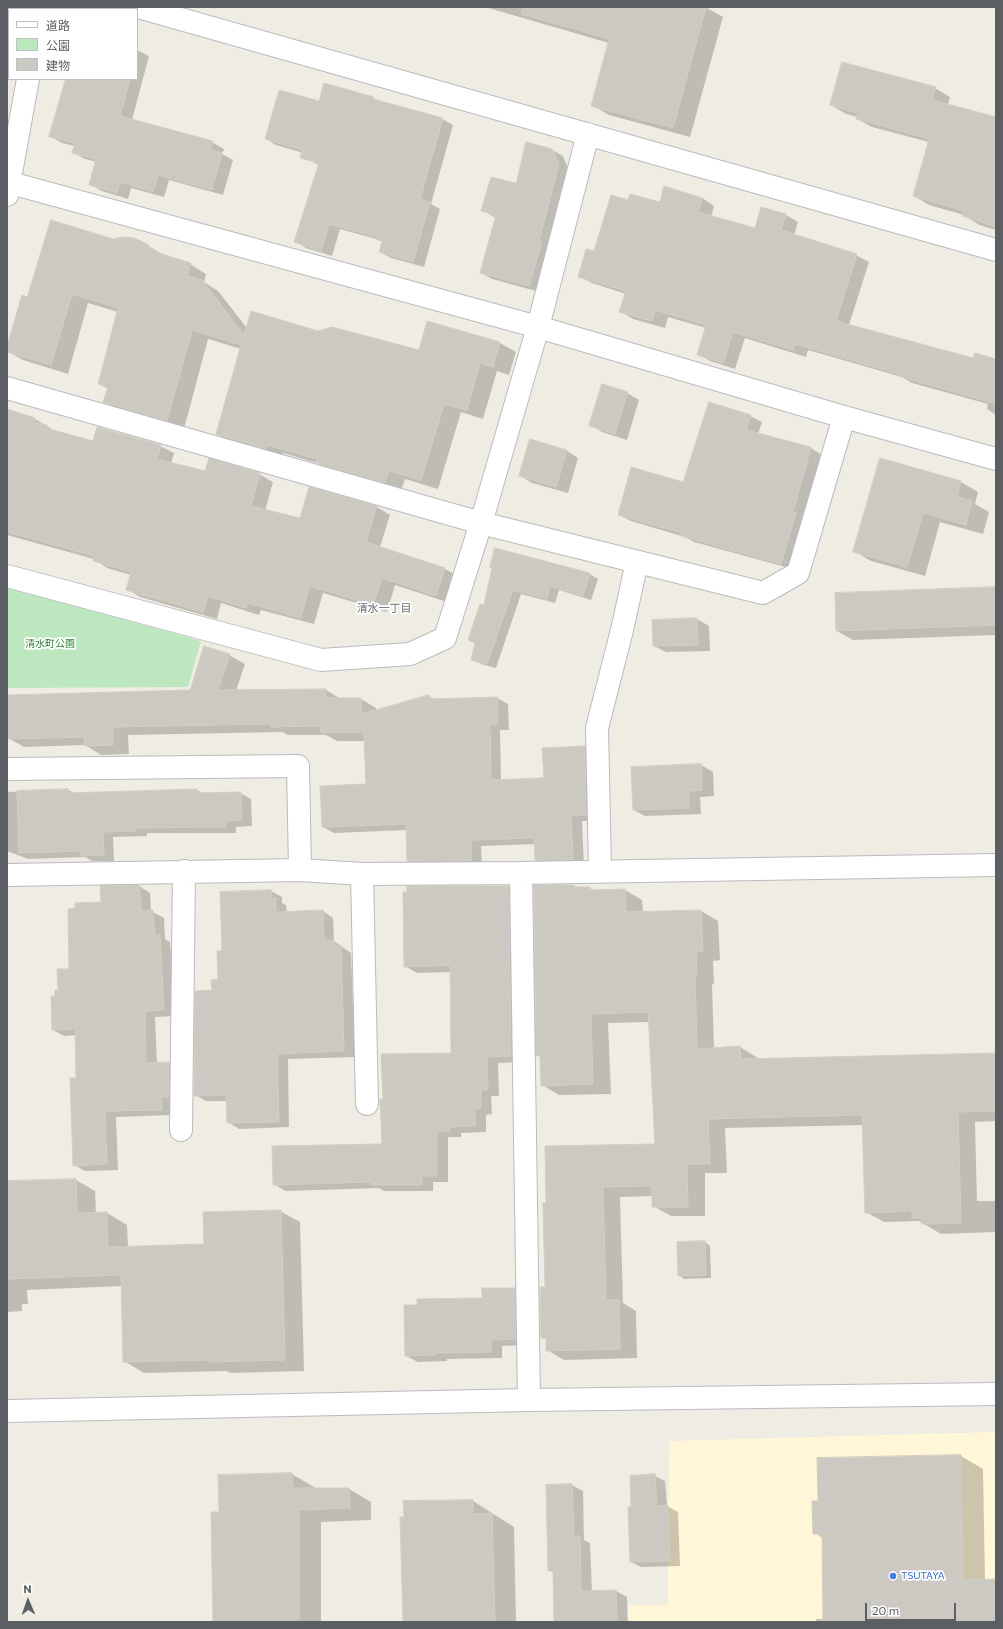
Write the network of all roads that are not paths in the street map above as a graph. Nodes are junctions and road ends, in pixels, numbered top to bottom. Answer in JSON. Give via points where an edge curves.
{"nodes":[{"id":1,"x":138,"y":7,"type":"edge"},
{"id":2,"x":28,"y":80,"type":"edge"},
{"id":3,"x":588,"y":134,"type":"junction"},
{"id":4,"x":8,"y":186,"type":"edge"},
{"id":5,"x":996,"y":250,"type":"edge"},
{"id":6,"x":538,"y":327,"type":"junction"},
{"id":7,"x":7,"y":388,"type":"edge"},
{"id":8,"x":844,"y":417,"type":"junction"},
{"id":9,"x":996,"y":459,"type":"edge"},
{"id":10,"x":481,"y":523,"type":"junction"},
{"id":11,"x":637,"y":562,"type":"junction"},
{"id":12,"x":7,"y":576,"type":"edge"},
{"id":13,"x":7,"y":769,"type":"edge"},
{"id":14,"x":996,"y":865,"type":"edge"},
{"id":15,"x":300,"y":870,"type":"junction"},
{"id":16,"x":600,"y":870,"type":"junction"},
{"id":17,"x":184,"y":871,"type":"junction"},
{"id":18,"x":521,"y":873,"type":"junction"},
{"id":19,"x":362,"y":874,"type":"junction"},
{"id":20,"x":7,"y":875,"type":"edge"},
{"id":21,"x":367,"y":1104,"type":"dead end"},
{"id":22,"x":181,"y":1130,"type":"dead end"},
{"id":23,"x":996,"y":1394,"type":"edge"},
{"id":24,"x":529,"y":1400,"type":"junction"},
{"id":25,"x":7,"y":1411,"type":"edge"}],
"edges":[{"from":1,"to":3,"type":"street"},
{"from":2,"to":4,"type":"street"},
{"from":3,"to":5,"type":"street"},
{"from":3,"to":6,"type":"street"},
{"from":4,"to":6,"type":"street"},
{"from":6,"to":8,"type":"street"},
{"from":6,"to":10,"type":"street"},
{"from":7,"to":10,"type":"street"},
{"from":8,"to":9,"type":"street"},
{"from":8,"to":11,"type":"street","via":[[798,573],[763,593]]},
{"from":10,"to":11,"type":"street"},
{"from":10,"to":12,"type":"street","via":[[445,638],[410,654],[322,660]]},
{"from":11,"to":16,"type":"street","via":[[597,728]]},
{"from":13,"to":15,"type":"street","via":[[298,766]]},
{"from":14,"to":16,"type":"street"},
{"from":15,"to":17,"type":"street"},
{"from":15,"to":19,"type":"street"},
{"from":16,"to":18,"type":"street"},
{"from":17,"to":20,"type":"street"},
{"from":17,"to":22,"type":"street"},
{"from":18,"to":19,"type":"street"},
{"from":18,"to":24,"type":"street"},
{"from":19,"to":21,"type":"street"},
{"from":23,"to":24,"type":"street"},
{"from":24,"to":25,"type":"street"}]}
